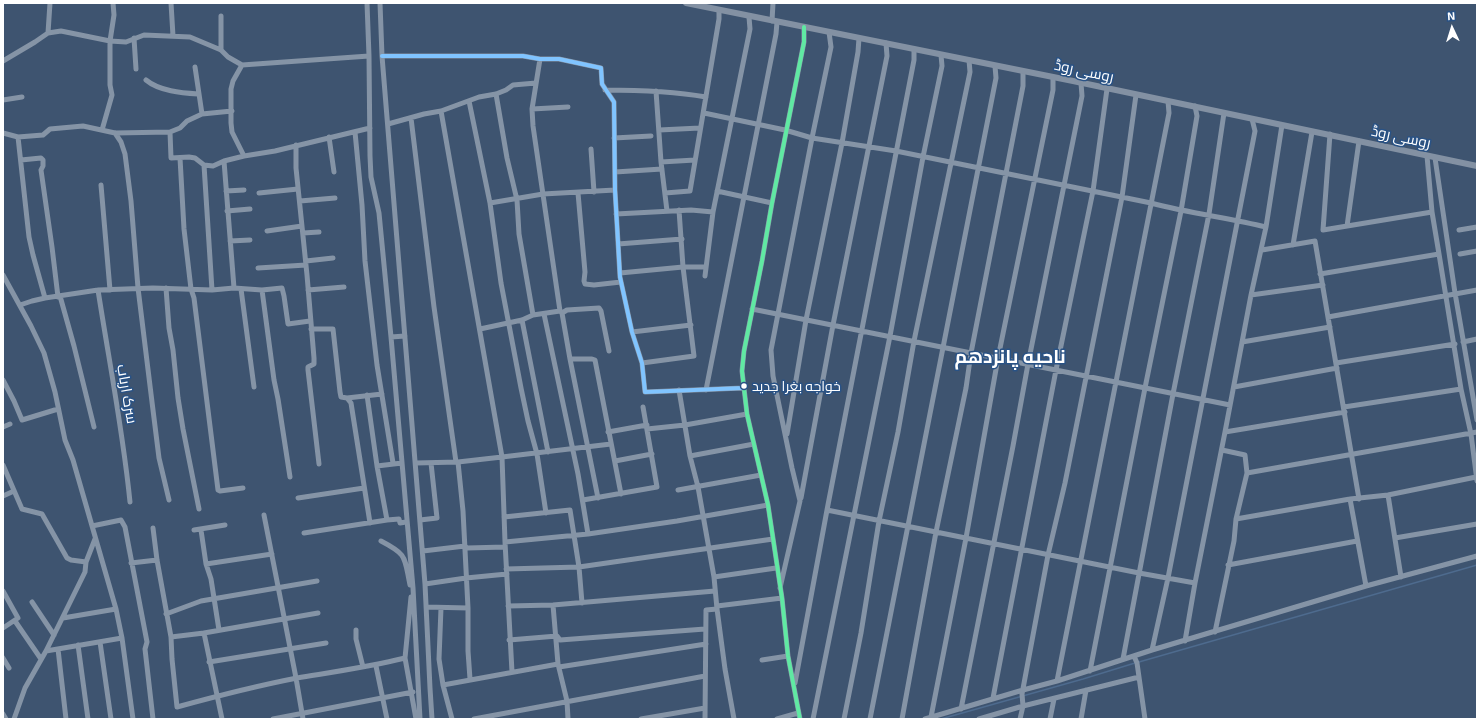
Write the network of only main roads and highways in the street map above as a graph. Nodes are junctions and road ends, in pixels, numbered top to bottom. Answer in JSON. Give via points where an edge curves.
{"nodes":[{"id":1,"x":686,"y":3,"type":"edge"},
{"id":2,"x":1477,"y":166,"type":"edge"}],
"edges":[{"from":1,"to":2,"type":"main road","name":"روسی روڈ"}]}
